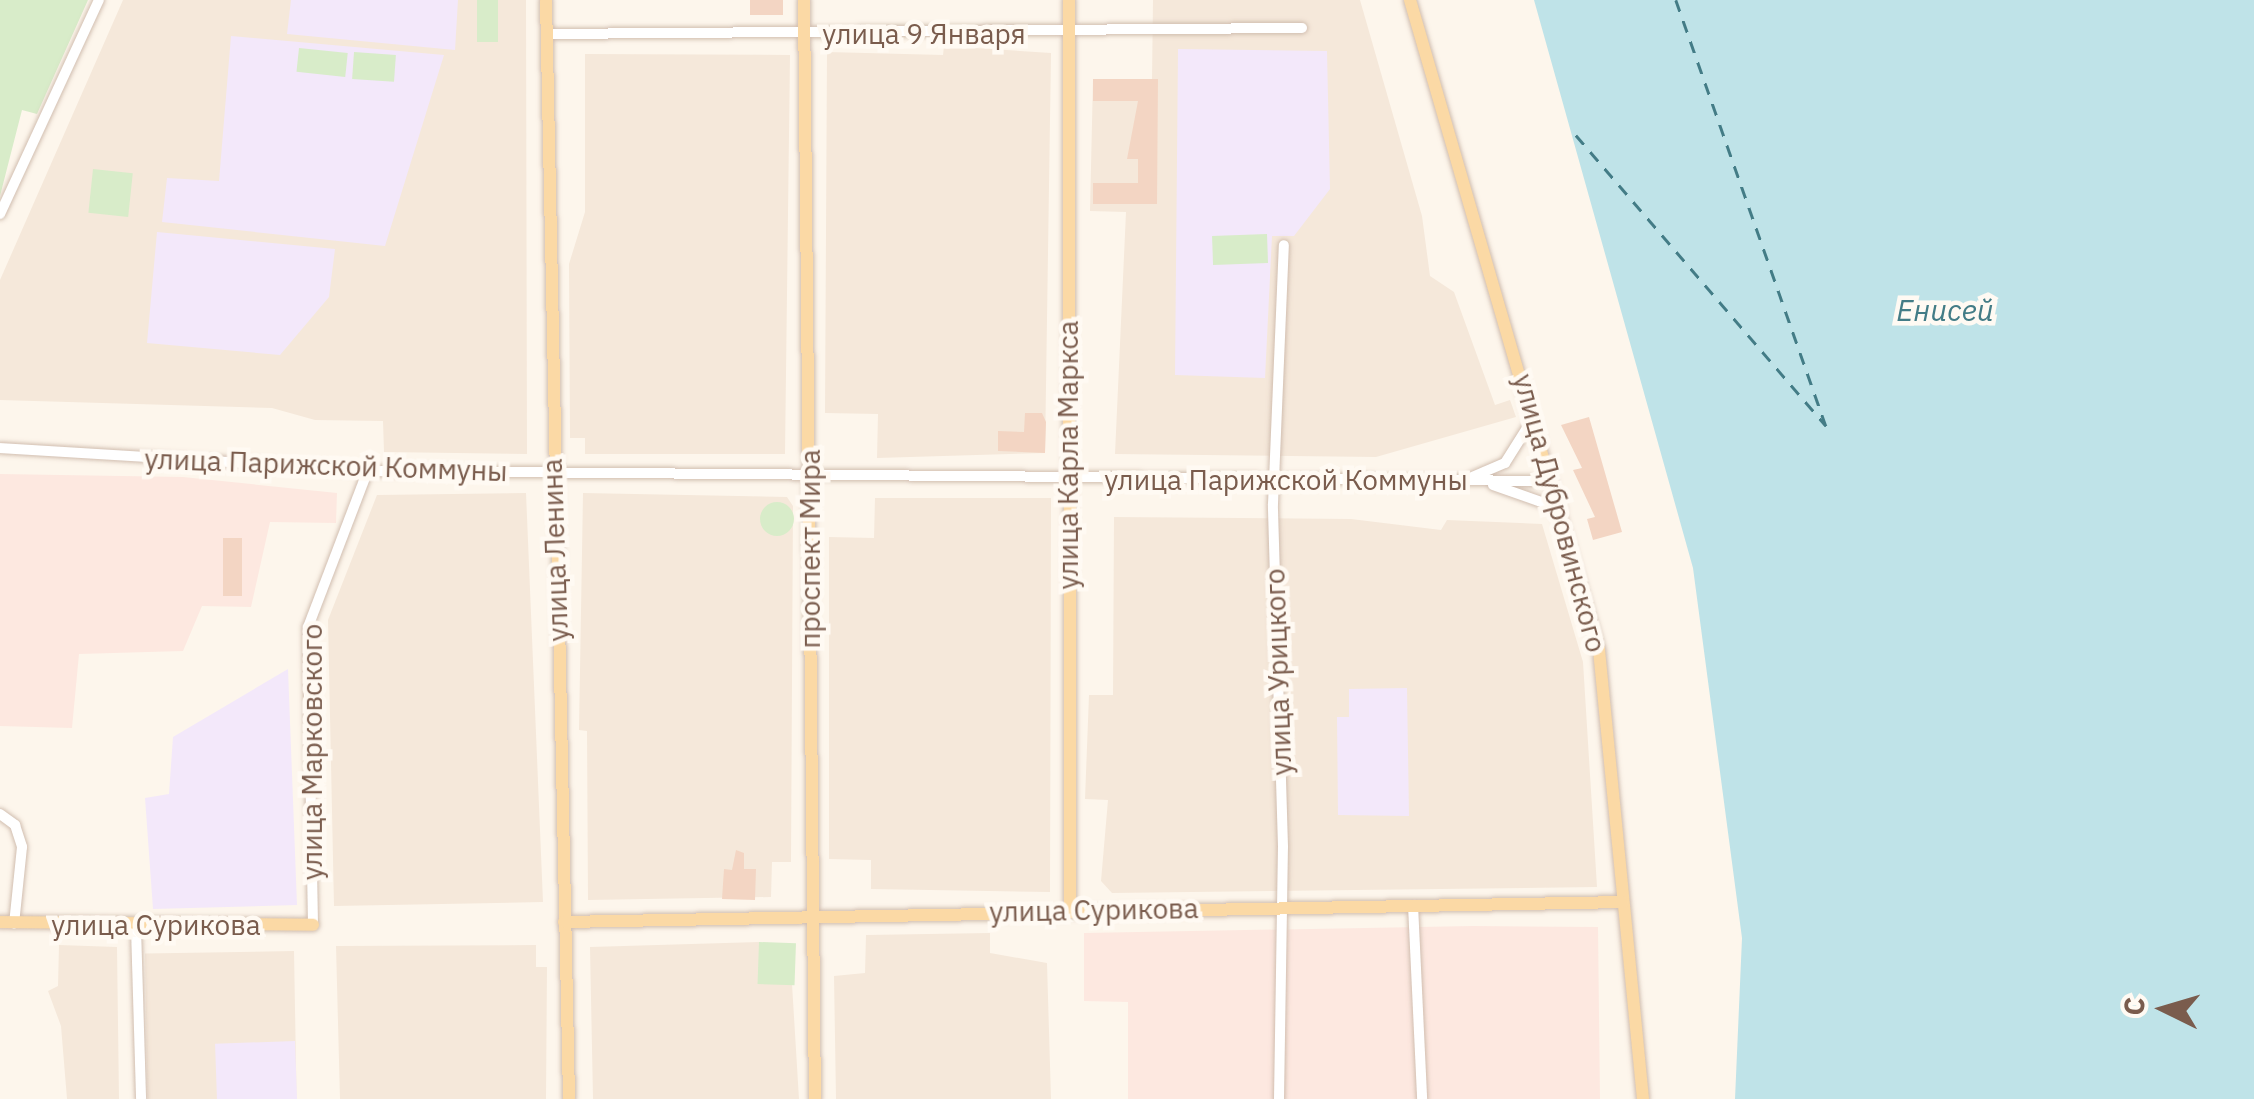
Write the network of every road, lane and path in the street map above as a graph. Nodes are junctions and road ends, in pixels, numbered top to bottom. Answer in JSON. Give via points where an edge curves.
{"nodes":[{"id":1,"x":100,"y":0,"type":"edge"},
{"id":2,"x":546,"y":0,"type":"edge"},
{"id":3,"x":804,"y":0,"type":"edge"},
{"id":4,"x":1069,"y":0,"type":"edge"},
{"id":5,"x":1410,"y":0,"type":"edge"},
{"id":6,"x":1302,"y":28,"type":"dead end"},
{"id":7,"x":804,"y":33,"type":"junction"},
{"id":8,"x":1068,"y":33,"type":"junction"},
{"id":9,"x":547,"y":34,"type":"junction"},
{"id":10,"x":0,"y":214,"type":"edge"},
{"id":11,"x":1284,"y":245,"type":"dead end"},
{"id":12,"x":1534,"y":409,"type":"junction"},
{"id":13,"x":0,"y":448,"type":"edge"},
{"id":14,"x":368,"y":470,"type":"junction"},
{"id":15,"x":552,"y":474,"type":"junction"},
{"id":16,"x":809,"y":476,"type":"junction"},
{"id":17,"x":1467,"y":479,"type":"junction"},
{"id":18,"x":1069,"y":480,"type":"junction"},
{"id":19,"x":1274,"y":480,"type":"junction"},
{"id":20,"x":1552,"y":481,"type":"junction"},
{"id":21,"x":1561,"y":509,"type":"junction"},
{"id":22,"x":0,"y":814,"type":"edge"},
{"id":23,"x":1624,"y":902,"type":"junction"},
{"id":24,"x":1413,"y":905,"type":"junction"},
{"id":25,"x":1284,"y":907,"type":"junction"},
{"id":26,"x":1070,"y":909,"type":"junction"},
{"id":27,"x":813,"y":919,"type":"junction"},
{"id":28,"x":564,"y":922,"type":"junction"},
{"id":29,"x":7,"y":923,"type":"edge"},
{"id":30,"x":313,"y":924,"type":"joint"},
{"id":31,"x":136,"y":928,"type":"junction"},
{"id":32,"x":141,"y":1099,"type":"edge"},
{"id":33,"x":569,"y":1099,"type":"edge"},
{"id":34,"x":814,"y":1099,"type":"edge"},
{"id":35,"x":1279,"y":1099,"type":"edge"},
{"id":36,"x":1422,"y":1099,"type":"edge"},
{"id":37,"x":1643,"y":1099,"type":"edge"}],
"edges":[{"from":1,"to":10,"type":"street"},
{"from":2,"to":9,"type":"main road","name":"улица Ленина"},
{"from":3,"to":7,"type":"main road","name":"проспект Мира"},
{"from":4,"to":8,"type":"main road","name":"улица Карла Маркса"},
{"from":5,"to":12,"type":"main road","name":"улица Дубровинского"},
{"from":6,"to":8,"type":"street","name":"улица 9 Января"},
{"from":7,"to":8,"type":"street","name":"улица 9 Января"},
{"from":7,"to":9,"type":"street","name":"улица 9 Января"},
{"from":7,"to":16,"type":"main road","name":"проспект Мира"},
{"from":8,"to":18,"type":"main road","name":"улица Карла Маркса"},
{"from":9,"to":15,"type":"main road","name":"улица Ленина"},
{"from":11,"to":19,"type":"street","name":"улица Урицкого"},
{"from":12,"to":17,"type":"street","via":[[1516,452]]},
{"from":12,"to":20,"type":"main road","name":"улица Дубровинского"},
{"from":13,"to":14,"type":"street","name":"улица Парижской Коммуны"},
{"from":14,"to":15,"type":"street","name":"улица Парижской Коммуны"},
{"from":14,"to":30,"type":"street","name":"улица Марковского","via":[[308,627]]},
{"from":15,"to":16,"type":"street","name":"улица Парижской Коммуны"},
{"from":15,"to":28,"type":"main road","name":"улица Ленина"},
{"from":16,"to":18,"type":"street","name":"улица Парижской Коммуны"},
{"from":16,"to":27,"type":"main road","name":"проспект Мира"},
{"from":17,"to":19,"type":"street","name":"улица Парижской Коммуны"},
{"from":17,"to":20,"type":"street","name":"улица Парижской Коммуны"},
{"from":17,"to":21,"type":"street"},
{"from":18,"to":19,"type":"street","name":"улица Парижской Коммуны"},
{"from":18,"to":26,"type":"main road","name":"улица Карла Маркса"},
{"from":19,"to":25,"type":"street","name":"улица Урицкого"},
{"from":20,"to":21,"type":"main road","name":"улица Дубровинского"},
{"from":21,"to":23,"type":"main road","name":"улица Дубровинского","via":[[1600,650]]},
{"from":22,"to":29,"type":"street","via":[[15,824],[22,848]]},
{"from":23,"to":24,"type":"main road","name":"улица Сурикова"},
{"from":23,"to":37,"type":"main road","name":"улица Дубровинского"},
{"from":24,"to":25,"type":"main road","name":"улица Сурикова"},
{"from":24,"to":36,"type":"street"},
{"from":25,"to":26,"type":"main road","name":"улица Сурикова"},
{"from":25,"to":35,"type":"street","name":"улица Урицкого"},
{"from":26,"to":27,"type":"main road","name":"улица Сурикова"},
{"from":27,"to":28,"type":"main road","name":"улица Сурикова"},
{"from":27,"to":34,"type":"main road","name":"проспект Мира"},
{"from":28,"to":33,"type":"main road","name":"улица Ленина"},
{"from":29,"to":31,"type":"main road","name":"улица Сурикова"},
{"from":30,"to":31,"type":"main road","name":"улица Сурикова"},
{"from":31,"to":32,"type":"street"}]}
